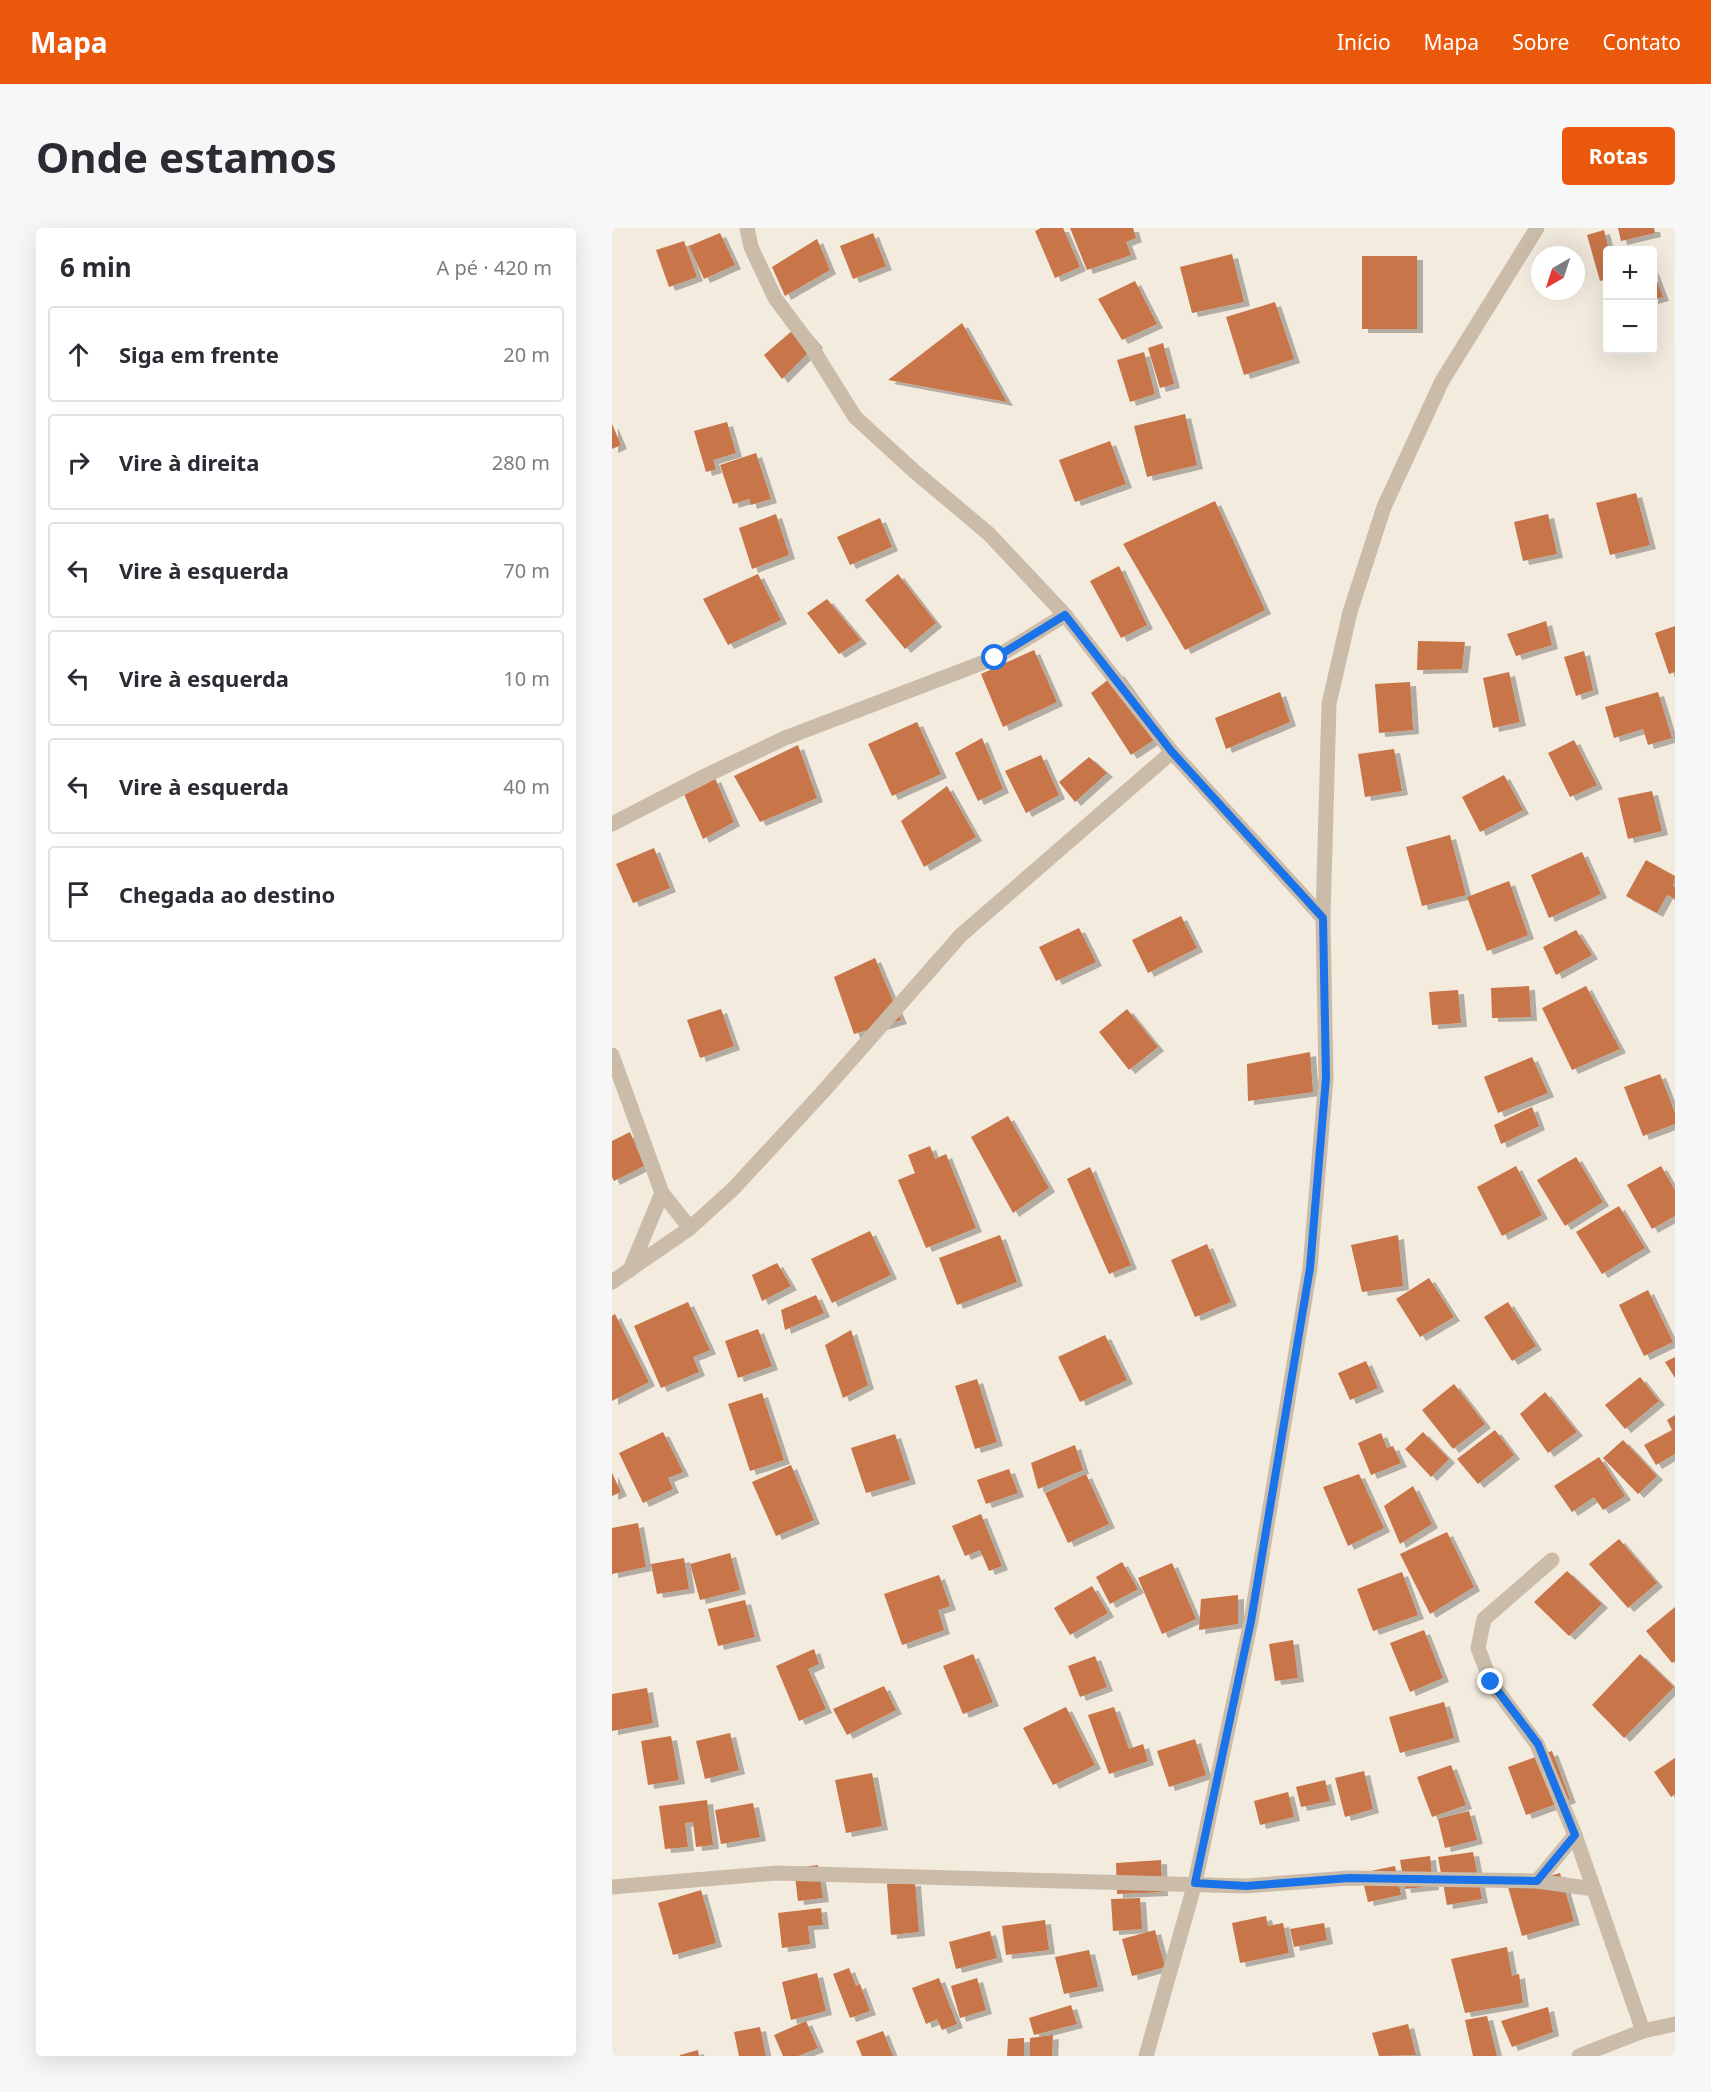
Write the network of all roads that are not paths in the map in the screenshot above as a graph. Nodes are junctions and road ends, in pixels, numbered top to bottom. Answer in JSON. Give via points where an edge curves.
{"nodes":[{"id":1,"x":747,"y":228,"type":"edge"},
{"id":2,"x":1537,"y":228,"type":"edge"},
{"id":3,"x":1065,"y":615,"type":"junction"},
{"id":4,"x":1172,"y":752,"type":"junction"},
{"id":5,"x":612,"y":824,"type":"edge"},
{"id":6,"x":1323,"y":918,"type":"junction"},
{"id":7,"x":612,"y":1055,"type":"edge"},
{"id":8,"x":662,"y":1193,"type":"junction"},
{"id":9,"x":690,"y":1228,"type":"junction"},
{"id":10,"x":630,"y":1270,"type":"junction"},
{"id":11,"x":612,"y":1281,"type":"edge"},
{"id":12,"x":1552,"y":1560,"type":"dead end"},
{"id":13,"x":1575,"y":1835,"type":"junction"},
{"id":14,"x":1537,"y":1881,"type":"junction"},
{"id":15,"x":1195,"y":1883,"type":"junction"},
{"id":16,"x":612,"y":1887,"type":"edge"},
{"id":17,"x":1594,"y":1889,"type":"junction"},
{"id":18,"x":1675,"y":2024,"type":"edge"},
{"id":19,"x":1643,"y":2031,"type":"junction"},
{"id":20,"x":1146,"y":2056,"type":"edge"},
{"id":21,"x":1579,"y":2056,"type":"edge"}],
"edges":[{"from":1,"to":3,"type":"street","via":[[751,247],[775,298],[855,417],[989,534]]},
{"from":2,"to":6,"type":"street","via":[[1442,381],[1384,507],[1350,612],[1329,704]]},
{"from":3,"to":4,"type":"street"},
{"from":3,"to":5,"type":"street","via":[[995,658],[785,738]]},
{"from":4,"to":6,"type":"street"},
{"from":4,"to":9,"type":"street","via":[[961,935],[821,1094],[733,1189]]},
{"from":6,"to":15,"type":"street","via":[[1326,1078],[1310,1268],[1251,1621]]},
{"from":7,"to":8,"type":"street"},
{"from":8,"to":9,"type":"street"},
{"from":8,"to":10,"type":"street"},
{"from":9,"to":10,"type":"street"},
{"from":10,"to":11,"type":"street"},
{"from":12,"to":13,"type":"street","via":[[1484,1619],[1478,1648],[1491,1682],[1538,1744]]},
{"from":13,"to":14,"type":"street"},
{"from":13,"to":17,"type":"street"},
{"from":14,"to":15,"type":"street","via":[[1349,1878],[1246,1886]]},
{"from":14,"to":17,"type":"street"},
{"from":15,"to":16,"type":"street","via":[[776,1873]]},
{"from":15,"to":20,"type":"street"},
{"from":17,"to":19,"type":"street"},
{"from":18,"to":19,"type":"street"},
{"from":19,"to":21,"type":"street"}]}
